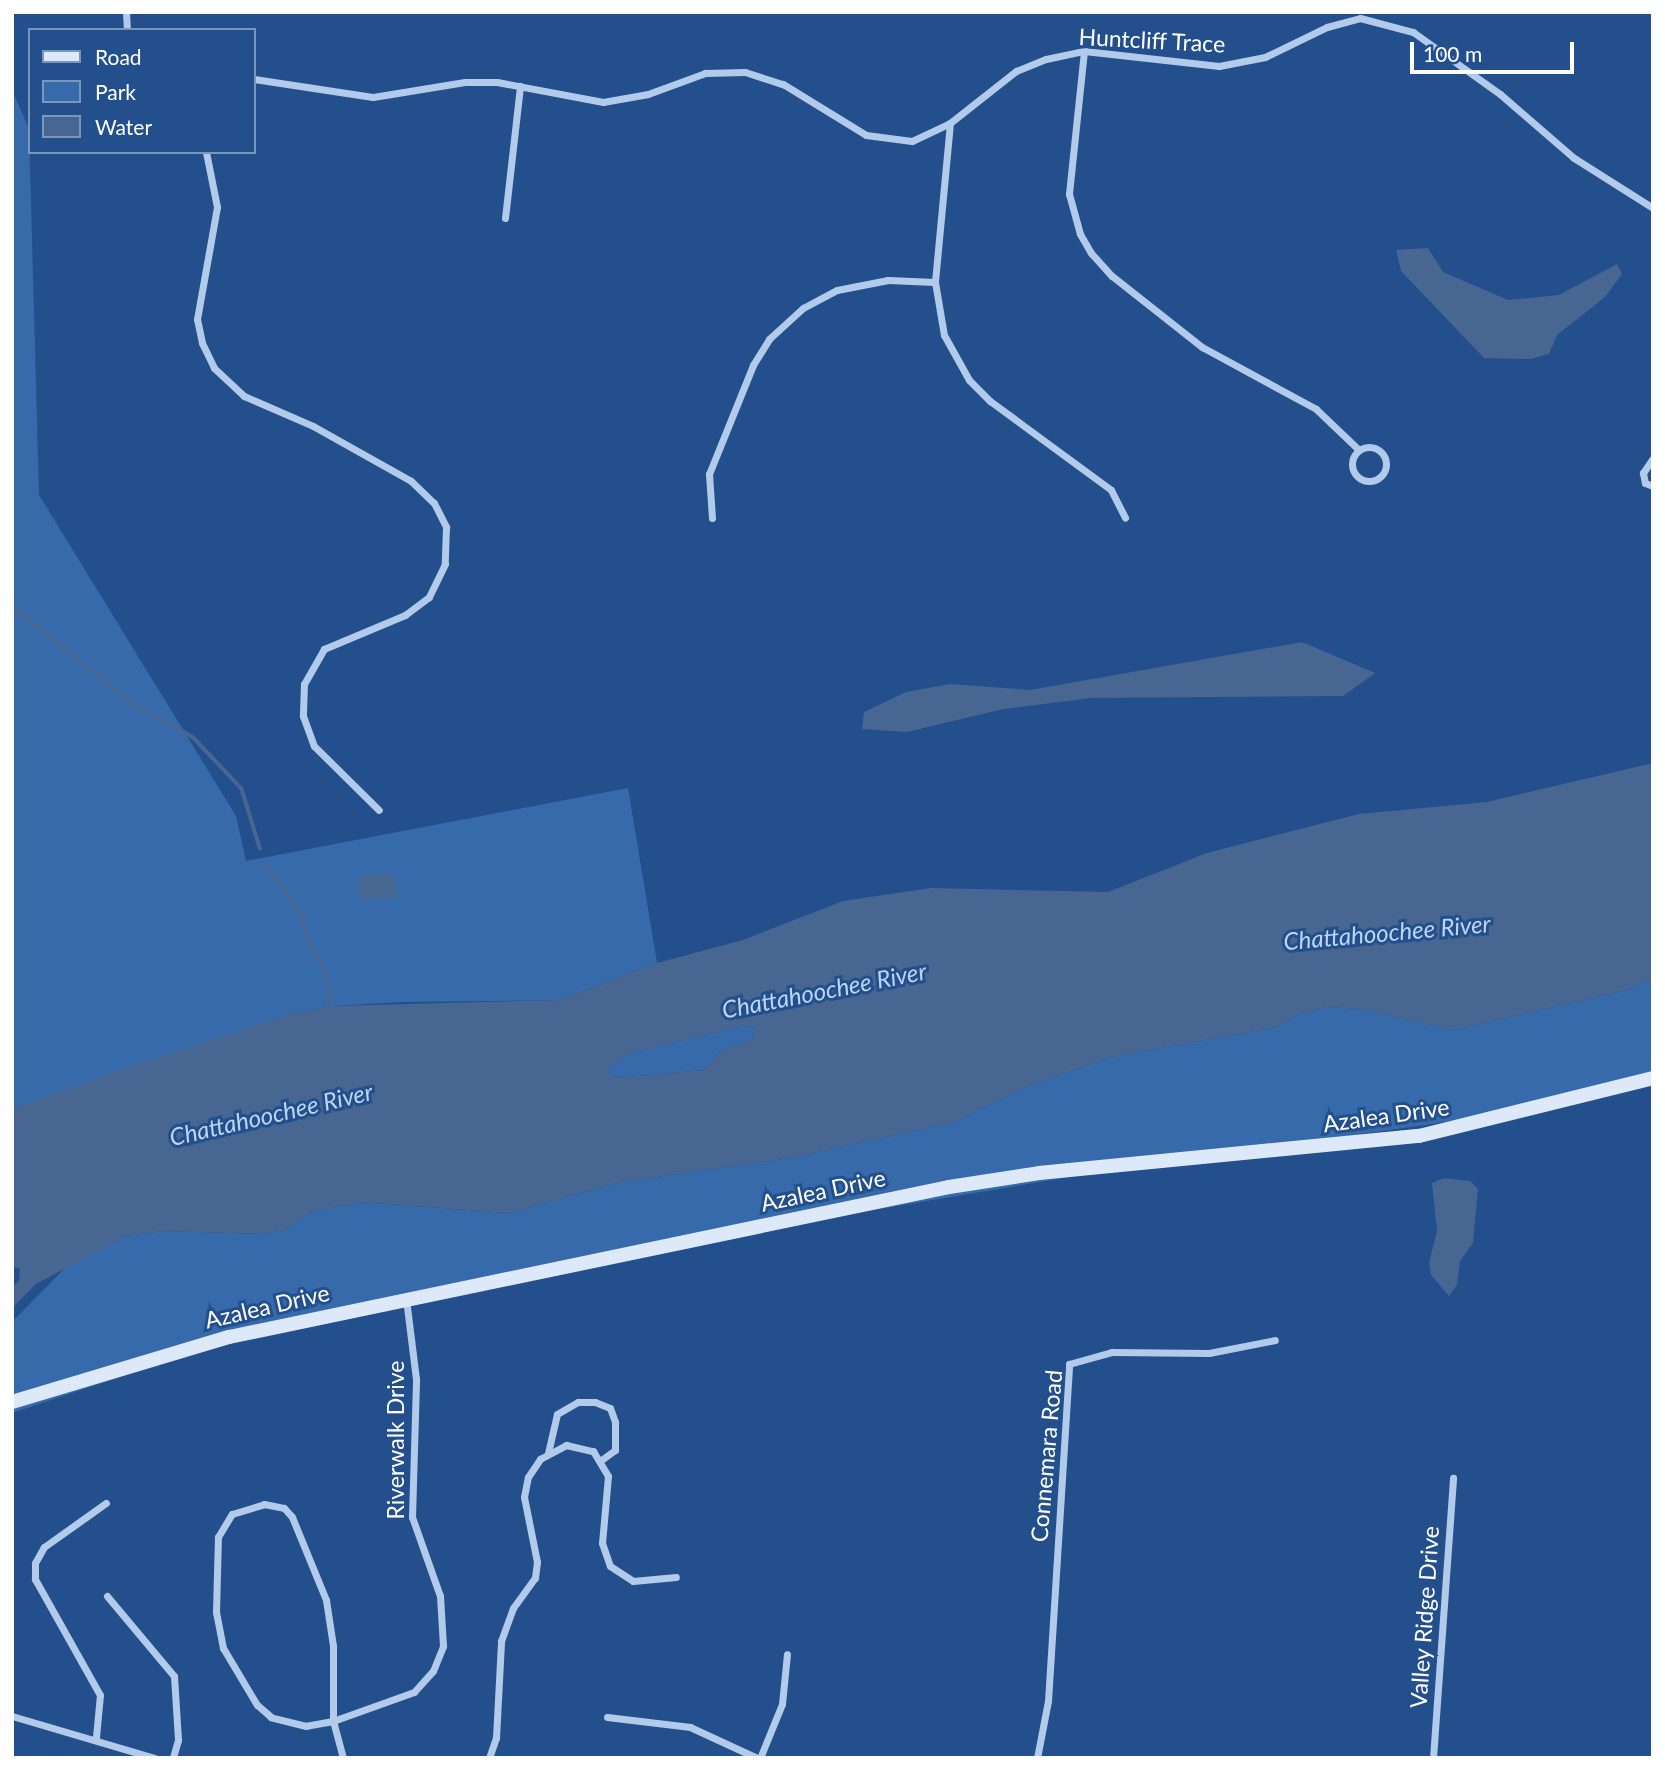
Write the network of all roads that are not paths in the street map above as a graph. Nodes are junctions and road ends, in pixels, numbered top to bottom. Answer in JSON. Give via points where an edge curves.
{"nodes":[{"id":1,"x":1084,"y":51,"type":"junction"},
{"id":2,"x":256,"y":79,"type":"edge"},
{"id":3,"x":520,"y":86,"type":"junction"},
{"id":4,"x":950,"y":123,"type":"junction"},
{"id":5,"x":206,"y":154,"type":"edge"},
{"id":6,"x":1653,"y":208,"type":"edge"},
{"id":7,"x":505,"y":218,"type":"dead end"},
{"id":8,"x":935,"y":282,"type":"junction"},
{"id":9,"x":1359,"y":450,"type":"junction"},
{"id":10,"x":1653,"y":458,"type":"edge"},
{"id":11,"x":1653,"y":486,"type":"edge"},
{"id":12,"x":712,"y":518,"type":"dead end"},
{"id":13,"x":1125,"y":518,"type":"dead end"},
{"id":14,"x":379,"y":810,"type":"dead end"},
{"id":15,"x":1653,"y":1078,"type":"edge"},
{"id":16,"x":406,"y":1298,"type":"junction"},
{"id":17,"x":1275,"y":1340,"type":"dead end"},
{"id":18,"x":12,"y":1402,"type":"edge"},
{"id":19,"x":548,"y":1453,"type":"junction"},
{"id":20,"x":601,"y":1460,"type":"junction"},
{"id":21,"x":1453,"y":1478,"type":"dead end"},
{"id":22,"x":106,"y":1503,"type":"dead end"},
{"id":23,"x":676,"y":1577,"type":"dead end"},
{"id":24,"x":107,"y":1596,"type":"dead end"},
{"id":25,"x":787,"y":1654,"type":"dead end"},
{"id":26,"x":12,"y":1716,"type":"edge"},
{"id":27,"x":607,"y":1717,"type":"dead end"},
{"id":28,"x":333,"y":1721,"type":"junction"},
{"id":29,"x":96,"y":1737,"type":"junction"},
{"id":30,"x":155,"y":1758,"type":"edge"},
{"id":31,"x":173,"y":1758,"type":"edge"},
{"id":32,"x":343,"y":1758,"type":"edge"},
{"id":33,"x":489,"y":1758,"type":"edge"},
{"id":34,"x":758,"y":1758,"type":"edge"},
{"id":35,"x":1037,"y":1758,"type":"edge"},
{"id":36,"x":1433,"y":1758,"type":"edge"}],
"edges":[{"from":1,"to":4,"type":"street","name":"Huntcliff Trace","via":[[1016,71]]},
{"from":1,"to":6,"type":"street","name":"Huntcliff Trace","via":[[1219,66],[1265,57],[1360,18],[1397,25],[1500,94],[1574,158]]},
{"from":1,"to":9,"type":"street","via":[[1069,194],[1080,234],[1091,253],[1112,276],[1202,347],[1316,409]]},
{"from":2,"to":3,"type":"street","name":"Huntcliff Trace","via":[[373,97],[465,82]]},
{"from":3,"to":4,"type":"street","name":"Huntcliff Trace","via":[[603,102],[648,94],[705,74],[745,72],[783,84],[850,127],[877,138],[912,141]]},
{"from":3,"to":7,"type":"street"},
{"from":4,"to":8,"type":"street"},
{"from":5,"to":14,"type":"street","via":[[217,207],[197,319],[214,368],[244,396],[313,426],[411,481],[434,503],[446,527],[446,564],[429,597],[405,615],[324,649],[304,684],[303,716],[314,746]]},
{"from":8,"to":12,"type":"street","via":[[888,280],[837,290],[803,308],[769,340],[753,365],[709,474]]},
{"from":8,"to":13,"type":"street","via":[[944,335],[969,380],[990,401],[1111,490]]},
{"from":9,"to":9,"type":"street","via":[[1381,451],[1386,461],[1380,477],[1369,481],[1355,474],[1352,458]]},
{"from":10,"to":11,"type":"street","via":[[1643,473],[1645,482]]},
{"from":15,"to":16,"type":"street","name":"Azalea Drive","via":[[1419,1136],[996,1179]]},
{"from":16,"to":18,"type":"street","name":"Azalea Drive","via":[[229,1337]]},
{"from":16,"to":28,"type":"street","name":"Riverwalk Drive","via":[[416,1379],[412,1517],[440,1595],[443,1646],[433,1671],[414,1692]]},
{"from":17,"to":35,"type":"street","name":"Connemara Road","via":[[1209,1353],[1112,1352],[1069,1364],[1048,1701]]},
{"from":19,"to":20,"type":"street","via":[[576,1444]]},
{"from":19,"to":20,"type":"street","via":[[557,1414],[578,1402],[595,1402],[610,1408],[615,1422],[615,1450]]},
{"from":19,"to":33,"type":"street","via":[[533,1467],[524,1497],[537,1562],[535,1578],[513,1608],[500,1641],[496,1738]]},
{"from":20,"to":23,"type":"street","via":[[608,1476],[602,1543],[610,1566],[633,1581]]},
{"from":21,"to":36,"type":"street","name":"Valley Ridge Drive"},
{"from":22,"to":29,"type":"street","via":[[44,1547],[35,1563],[35,1579],[100,1695]]},
{"from":24,"to":31,"type":"street","via":[[174,1676],[178,1740]]},
{"from":25,"to":34,"type":"street","via":[[782,1704]]},
{"from":26,"to":29,"type":"street"},
{"from":27,"to":34,"type":"street","via":[[690,1727]]},
{"from":28,"to":28,"type":"street","via":[[306,1726],[271,1717],[257,1705],[223,1648],[216,1612],[218,1537],[222,1525],[239,1511],[274,1504],[292,1517],[331,1623]]},
{"from":28,"to":32,"type":"street"},
{"from":29,"to":30,"type":"street"}]}
